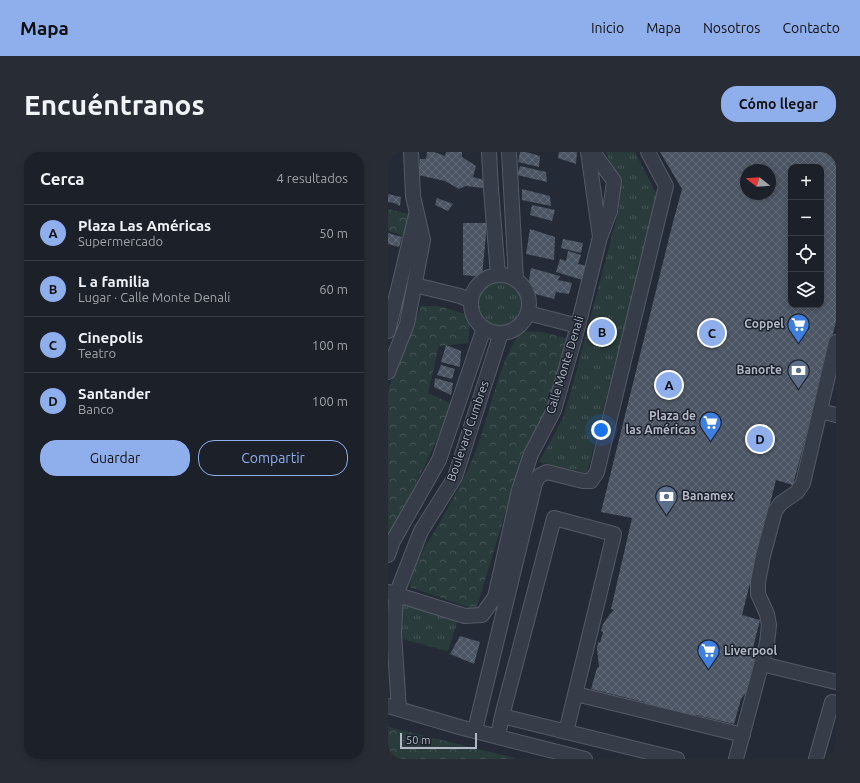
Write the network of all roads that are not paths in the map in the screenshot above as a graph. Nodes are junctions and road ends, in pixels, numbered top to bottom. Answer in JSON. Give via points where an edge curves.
{"nodes":[{"id":1,"x":411,"y":152,"type":"edge"},
{"id":2,"x":489,"y":152,"type":"edge"},
{"id":3,"x":509,"y":152,"type":"edge"},
{"id":4,"x":588,"y":152,"type":"edge"},
{"id":5,"x":593,"y":152,"type":"edge"},
{"id":6,"x":648,"y":152,"type":"edge"},
{"id":7,"x":417,"y":213,"type":"junction"},
{"id":8,"x":600,"y":238,"type":"junction"},
{"id":9,"x":498,"y":275,"type":"junction"},
{"id":10,"x":516,"y":280,"type":"junction"},
{"id":11,"x":415,"y":285,"type":"junction"},
{"id":12,"x":471,"y":301,"type":"junction"},
{"id":13,"x":528,"y":313,"type":"junction"},
{"id":14,"x":578,"y":326,"type":"junction"},
{"id":15,"x":484,"y":328,"type":"junction"},
{"id":16,"x":388,"y":331,"type":"edge"},
{"id":17,"x":501,"y":334,"type":"junction"},
{"id":18,"x":836,"y":342,"type":"edge"},
{"id":19,"x":388,"y":372,"type":"edge"},
{"id":20,"x":820,"y":411,"type":"junction"},
{"id":21,"x":836,"y":415,"type":"edge"},
{"id":22,"x":388,"y":555,"type":"edge"},
{"id":23,"x":392,"y":594,"type":"edge"},
{"id":24,"x":762,"y":664,"type":"junction"},
{"id":25,"x":836,"y":682,"type":"edge"},
{"id":26,"x":576,"y":694,"type":"junction"},
{"id":27,"x":832,"y":702,"type":"dead end"},
{"id":28,"x":393,"y":708,"type":"edge"},
{"id":29,"x":502,"y":716,"type":"junction"},
{"id":30,"x":474,"y":730,"type":"junction"},
{"id":31,"x":566,"y":732,"type":"junction"},
{"id":32,"x":743,"y":735,"type":"junction"},
{"id":33,"x":498,"y":736,"type":"junction"},
{"id":34,"x":535,"y":753,"type":"edge"},
{"id":35,"x":585,"y":759,"type":"edge"},
{"id":36,"x":677,"y":759,"type":"edge"},
{"id":37,"x":736,"y":759,"type":"edge"},
{"id":38,"x":816,"y":759,"type":"edge"}],
"edges":[{"from":1,"to":7,"type":"street","via":[[413,196]]},
{"from":2,"to":9,"type":"street"},
{"from":3,"to":10,"type":"street"},
{"from":4,"to":8,"type":"street","name":"Calle Monte Denali"},
{"from":5,"to":8,"type":"street","via":[[614,181],[610,211]]},
{"from":6,"to":30,"type":"street","via":[[666,186],[597,472],[591,481],[547,472],[539,476],[534,483]]},
{"from":7,"to":11,"type":"street","via":[[423,240]]},
{"from":7,"to":16,"type":"street"},
{"from":8,"to":14,"type":"street","name":"Calle Monte Denali"},
{"from":9,"to":10,"type":"street"},
{"from":9,"to":12,"type":"street","via":[[480,283]]},
{"from":10,"to":13,"type":"street","via":[[528,294]]},
{"from":11,"to":12,"type":"street"},
{"from":11,"to":19,"type":"street","via":[[407,324]]},
{"from":12,"to":15,"type":"street","via":[[474,318]]},
{"from":13,"to":14,"type":"street"},
{"from":13,"to":17,"type":"street","via":[[519,327]]},
{"from":14,"to":23,"type":"street","name":"Calle Monte Denali","via":[[554,410],[531,454],[519,490],[495,597],[482,615],[465,616]]},
{"from":15,"to":17,"type":"street"},
{"from":15,"to":22,"type":"street","name":"Boulevard Cumbres","via":[[439,460],[393,541]]},
{"from":17,"to":23,"type":"street","name":"Boulevard Cumbres","via":[[455,477],[421,531]]},
{"from":18,"to":20,"type":"street"},
{"from":20,"to":21,"type":"street"},
{"from":20,"to":24,"type":"street","via":[[803,483],[797,492],[781,503],[775,511],[763,556],[758,594],[767,614],[768,625]]},
{"from":23,"to":28,"type":"street","name":"Boulevard Cumbres"},
{"from":24,"to":25,"type":"street"},
{"from":24,"to":32,"type":"street"},
{"from":26,"to":29,"type":"street","via":[[614,534],[554,518]]},
{"from":26,"to":31,"type":"street"},
{"from":26,"to":32,"type":"street"},
{"from":27,"to":38,"type":"street"},
{"from":28,"to":30,"type":"street"},
{"from":29,"to":31,"type":"street"},
{"from":29,"to":33,"type":"street"},
{"from":30,"to":33,"type":"street"},
{"from":31,"to":36,"type":"street"},
{"from":32,"to":37,"type":"street"},
{"from":33,"to":34,"type":"street"},
{"from":34,"to":35,"type":"street"}]}
